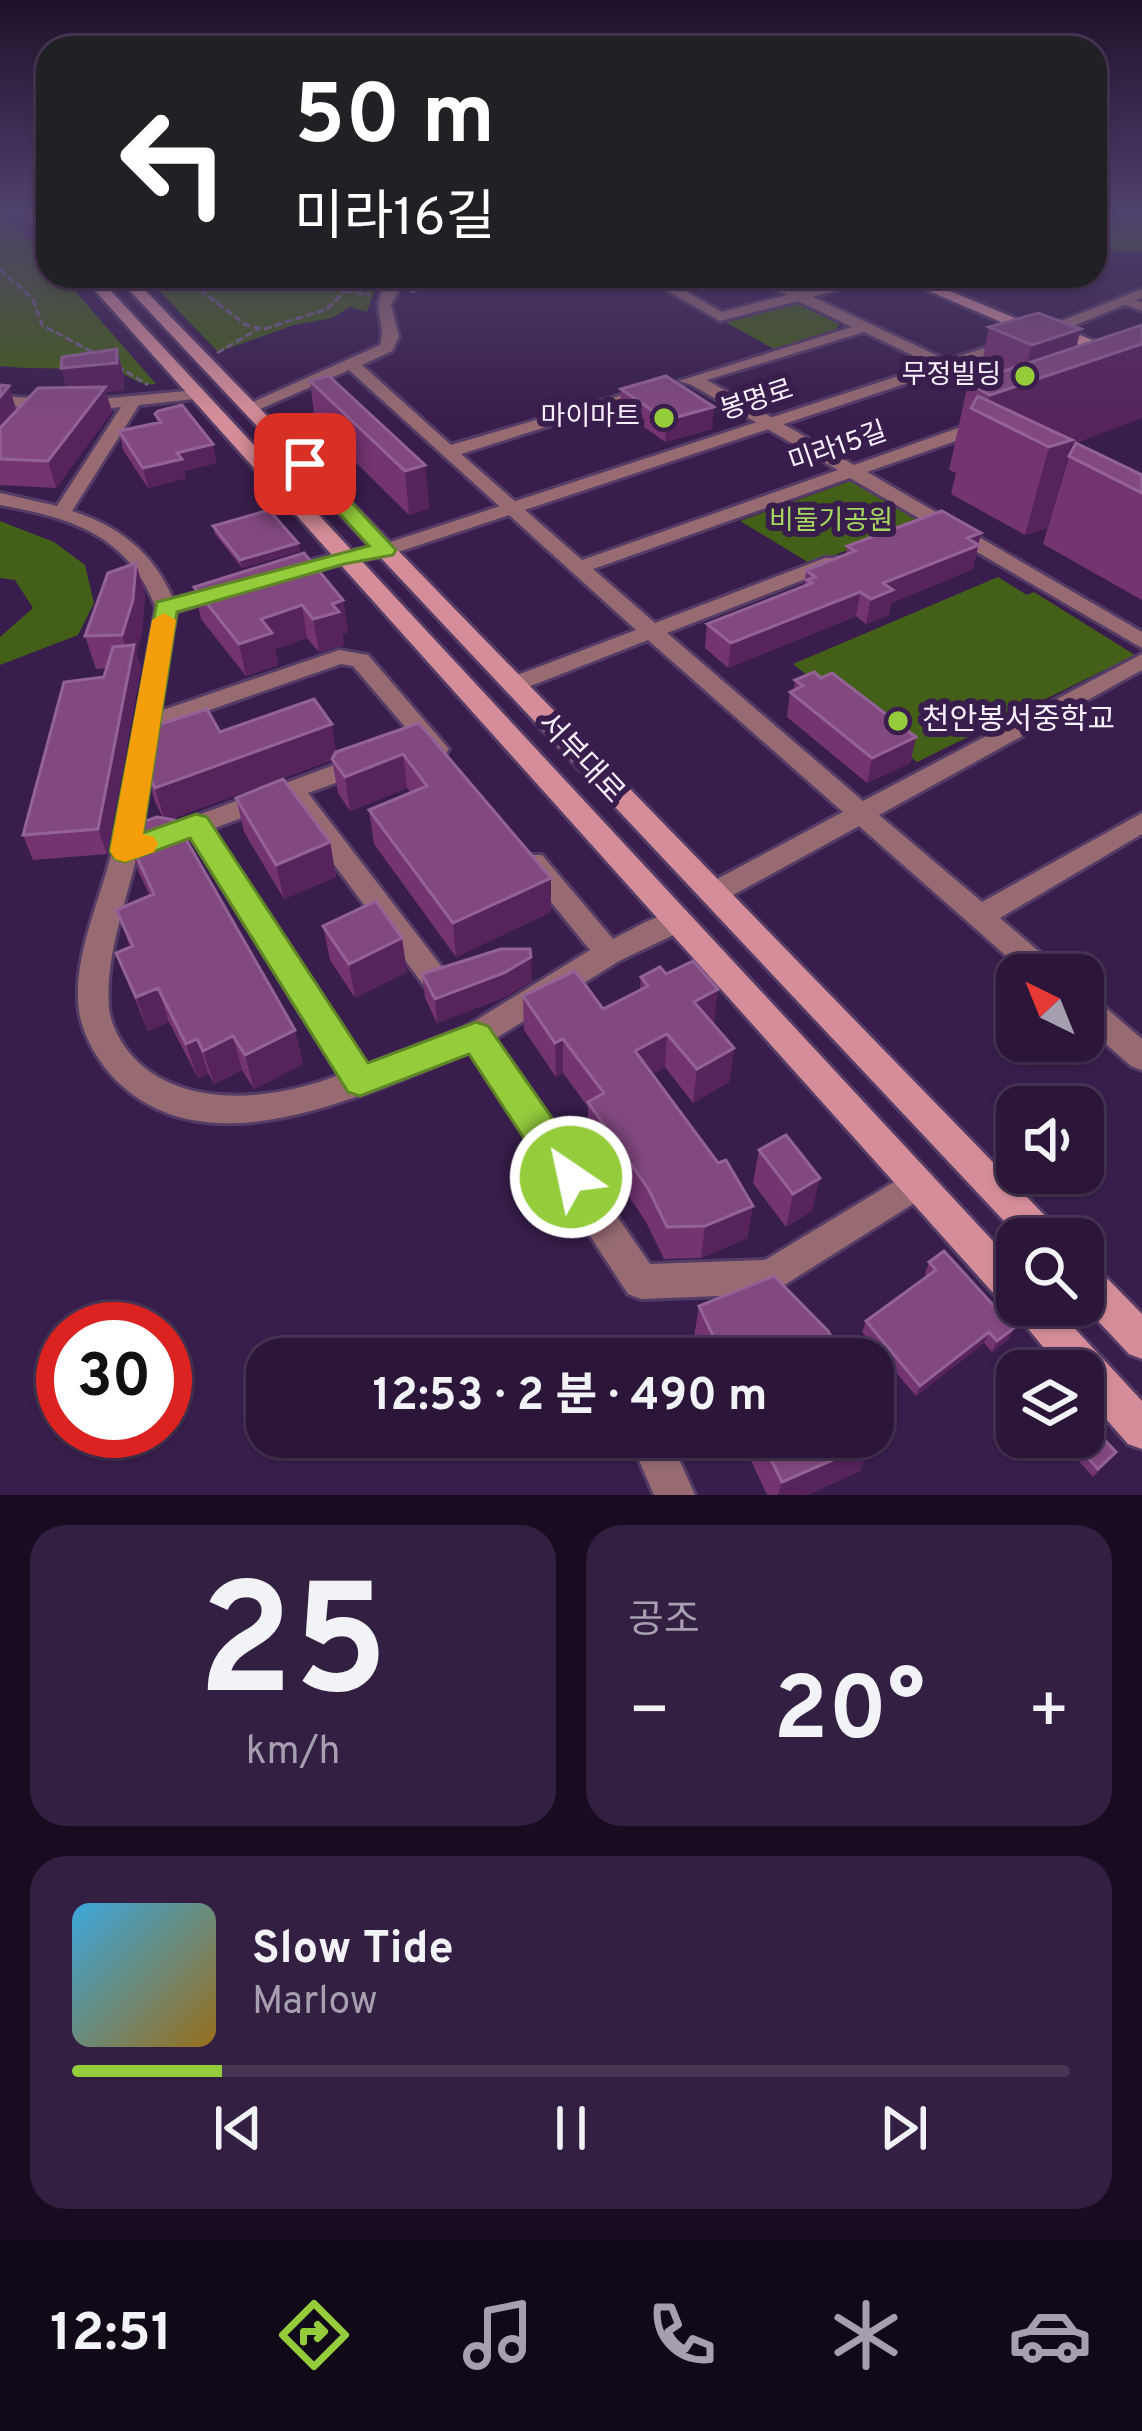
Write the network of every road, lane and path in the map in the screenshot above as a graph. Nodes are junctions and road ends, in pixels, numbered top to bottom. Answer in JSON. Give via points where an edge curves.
{"nodes":[{"id":1,"x":11,"y":279,"type":"edge"},
{"id":2,"x":99,"y":288,"type":"edge"},
{"id":3,"x":135,"y":288,"type":"edge"},
{"id":4,"x":197,"y":288,"type":"edge"},
{"id":5,"x":347,"y":288,"type":"edge"},
{"id":6,"x":391,"y":288,"type":"edge"},
{"id":7,"x":430,"y":288,"type":"edge"},
{"id":8,"x":670,"y":288,"type":"edge"},
{"id":9,"x":780,"y":288,"type":"edge"},
{"id":10,"x":829,"y":288,"type":"edge"},
{"id":11,"x":932,"y":288,"type":"edge"},
{"id":12,"x":951,"y":288,"type":"edge"},
{"id":13,"x":344,"y":291,"type":"junction"},
{"id":14,"x":406,"y":293,"type":"dead end"},
{"id":15,"x":1142,"y":293,"type":"edge"},
{"id":16,"x":796,"y":296,"type":"junction"},
{"id":17,"x":385,"y":298,"type":"junction"},
{"id":18,"x":1125,"y":300,"type":"junction"},
{"id":19,"x":1142,"y":307,"type":"edge"},
{"id":20,"x":863,"y":328,"type":"junction"},
{"id":21,"x":258,"y":329,"type":"junction"},
{"id":22,"x":1048,"y":332,"type":"junction"},
{"id":23,"x":216,"y":354,"type":"dead end"},
{"id":24,"x":97,"y":355,"type":"edge"},
{"id":25,"x":353,"y":365,"type":"junction"},
{"id":26,"x":945,"y":365,"type":"junction"},
{"id":27,"x":117,"y":366,"type":"edge"},
{"id":28,"x":1142,"y":366,"type":"edge"},
{"id":29,"x":1142,"y":378,"type":"edge"},
{"id":30,"x":694,"y":379,"type":"junction"},
{"id":31,"x":158,"y":392,"type":"dead end"},
{"id":32,"x":197,"y":395,"type":"junction"},
{"id":33,"x":134,"y":400,"type":"junction"},
{"id":34,"x":0,"y":401,"type":"edge"},
{"id":35,"x":1022,"y":402,"type":"edge"},
{"id":36,"x":252,"y":406,"type":"junction"},
{"id":37,"x":997,"y":421,"type":"edge"},
{"id":38,"x":772,"y":425,"type":"junction"},
{"id":39,"x":448,"y":452,"type":"junction"},
{"id":40,"x":851,"y":472,"type":"junction"},
{"id":41,"x":0,"y":499,"type":"edge"},
{"id":42,"x":511,"y":509,"type":"junction"},
{"id":43,"x":62,"y":512,"type":"junction"},
{"id":44,"x":938,"y":522,"type":"junction"},
{"id":45,"x":915,"y":531,"type":"edge"},
{"id":46,"x":385,"y":550,"type":"junction"},
{"id":47,"x":849,"y":556,"type":"edge"},
{"id":48,"x":342,"y":558,"type":"junction"},
{"id":49,"x":580,"y":566,"type":"junction"},
{"id":50,"x":166,"y":608,"type":"junction"},
{"id":51,"x":650,"y":630,"type":"junction"},
{"id":52,"x":1142,"y":641,"type":"edge"},
{"id":53,"x":1142,"y":661,"type":"edge"},
{"id":54,"x":515,"y":684,"type":"junction"},
{"id":55,"x":148,"y":723,"type":"junction"},
{"id":56,"x":409,"y":746,"type":"junction"},
{"id":57,"x":458,"y":774,"type":"edge"},
{"id":58,"x":292,"y":790,"type":"junction"},
{"id":59,"x":861,"y":813,"type":"junction"},
{"id":60,"x":1142,"y":822,"type":"edge"},
{"id":61,"x":196,"y":824,"type":"junction"},
{"id":62,"x":519,"y":846,"type":"edge"},
{"id":63,"x":125,"y":851,"type":"junction"},
{"id":64,"x":714,"y":893,"type":"junction"},
{"id":65,"x":980,"y":916,"type":"junction"},
{"id":66,"x":676,"y":922,"type":"junction"},
{"id":67,"x":610,"y":953,"type":"junction"},
{"id":68,"x":1023,"y":954,"type":"edge"},
{"id":69,"x":435,"y":979,"type":"edge"},
{"id":70,"x":1104,"y":1022,"type":"edge"},
{"id":71,"x":476,"y":1036,"type":"junction"},
{"id":72,"x":1139,"y":1049,"type":"edge"},
{"id":73,"x":360,"y":1081,"type":"junction"},
{"id":74,"x":916,"y":1183,"type":"junction"},
{"id":75,"x":1024,"y":1218,"type":"edge"},
{"id":76,"x":996,"y":1270,"type":"edge"},
{"id":77,"x":1104,"y":1301,"type":"edge"},
{"id":78,"x":1047,"y":1326,"type":"edge"},
{"id":79,"x":1142,"y":1340,"type":"edge"},
{"id":80,"x":1142,"y":1430,"type":"edge"},
{"id":81,"x":658,"y":1458,"type":"edge"},
{"id":82,"x":675,"y":1495,"type":"edge"}],
"edges":[{"from":1,"to":24,"type":"path","via":[[33,299],[42,325]]},
{"from":2,"to":32,"type":"main road","name":"서부대로"},
{"from":3,"to":36,"type":"main road","name":"서부대로"},
{"from":4,"to":21,"type":"path"},
{"from":5,"to":13,"type":"path"},
{"from":6,"to":17,"type":"street"},
{"from":7,"to":14,"type":"path"},
{"from":8,"to":16,"type":"street","via":[[720,317]]},
{"from":9,"to":16,"type":"street"},
{"from":10,"to":16,"type":"street"},
{"from":11,"to":22,"type":"main road"},
{"from":12,"to":22,"type":"main road"},
{"from":13,"to":17,"type":"path"},
{"from":13,"to":21,"type":"path","via":[[323,310]]},
{"from":15,"to":18,"type":"street","name":"봉명로"},
{"from":16,"to":20,"type":"street"},
{"from":17,"to":25,"type":"street","via":[[387,348]]},
{"from":18,"to":19,"type":"street"},
{"from":18,"to":22,"type":"street","name":"봉명로"},
{"from":20,"to":26,"type":"street"},
{"from":20,"to":30,"type":"street"},
{"from":21,"to":23,"type":"path"},
{"from":22,"to":26,"type":"street","name":"봉명로"},
{"from":22,"to":28,"type":"main road"},
{"from":22,"to":29,"type":"main road"},
{"from":25,"to":36,"type":"street"},
{"from":25,"to":39,"type":"street"},
{"from":26,"to":35,"type":"street"},
{"from":26,"to":38,"type":"street","name":"봉명로"},
{"from":27,"to":31,"type":"path"},
{"from":30,"to":38,"type":"street"},
{"from":30,"to":39,"type":"street"},
{"from":32,"to":33,"type":"street"},
{"from":32,"to":48,"type":"main road","name":"서부대로"},
{"from":33,"to":34,"type":"street","via":[[32,412]]},
{"from":33,"to":43,"type":"street"},
{"from":36,"to":46,"type":"main road","name":"서부대로"},
{"from":37,"to":40,"type":"street","name":"미라15길"},
{"from":38,"to":40,"type":"street"},
{"from":38,"to":42,"type":"street","name":"봉명로"},
{"from":39,"to":42,"type":"street"},
{"from":40,"to":44,"type":"street"},
{"from":40,"to":49,"type":"street","name":"미라15길"},
{"from":41,"to":43,"type":"street"},
{"from":42,"to":46,"type":"street","name":"봉명로"},
{"from":42,"to":49,"type":"street"},
{"from":43,"to":50,"type":"street","via":[[106,528],[138,555]]},
{"from":44,"to":45,"type":"street"},
{"from":44,"to":52,"type":"street"},
{"from":46,"to":48,"type":"street","name":"봉명로"},
{"from":46,"to":54,"type":"main road","name":"서부대로"},
{"from":47,"to":51,"type":"street"},
{"from":48,"to":50,"type":"street","name":"봉명로"},
{"from":48,"to":66,"type":"main road","name":"서부대로"},
{"from":49,"to":51,"type":"street"},
{"from":50,"to":55,"type":"street"},
{"from":51,"to":54,"type":"street"},
{"from":51,"to":59,"type":"street"},
{"from":53,"to":59,"type":"street"},
{"from":54,"to":64,"type":"main road","name":"서부대로"},
{"from":55,"to":56,"type":"street","via":[[339,657],[360,661]]},
{"from":55,"to":63,"type":"street"},
{"from":56,"to":57,"type":"street"},
{"from":56,"to":58,"type":"street"},
{"from":58,"to":61,"type":"street"},
{"from":58,"to":69,"type":"street"},
{"from":59,"to":64,"type":"street"},
{"from":59,"to":65,"type":"street"},
{"from":60,"to":65,"type":"street"},
{"from":61,"to":63,"type":"street"},
{"from":61,"to":73,"type":"street"},
{"from":62,"to":67,"type":"street"},
{"from":63,"to":73,"type":"street","via":[[98,954],[94,1012],[113,1058],[145,1088],[192,1107],[244,1109]]},
{"from":64,"to":75,"type":"main road","name":"서부대로"},
{"from":65,"to":68,"type":"street"},
{"from":66,"to":67,"type":"street"},
{"from":66,"to":74,"type":"main road","name":"서부대로"},
{"from":67,"to":71,"type":"street"},
{"from":70,"to":72,"type":"street"},
{"from":71,"to":73,"type":"street"},
{"from":71,"to":74,"type":"street","via":[[641,1282],[770,1277]]},
{"from":74,"to":76,"type":"main road","name":"서부대로"},
{"from":77,"to":79,"type":"main road"},
{"from":78,"to":80,"type":"main road"},
{"from":81,"to":82,"type":"street"}]}
